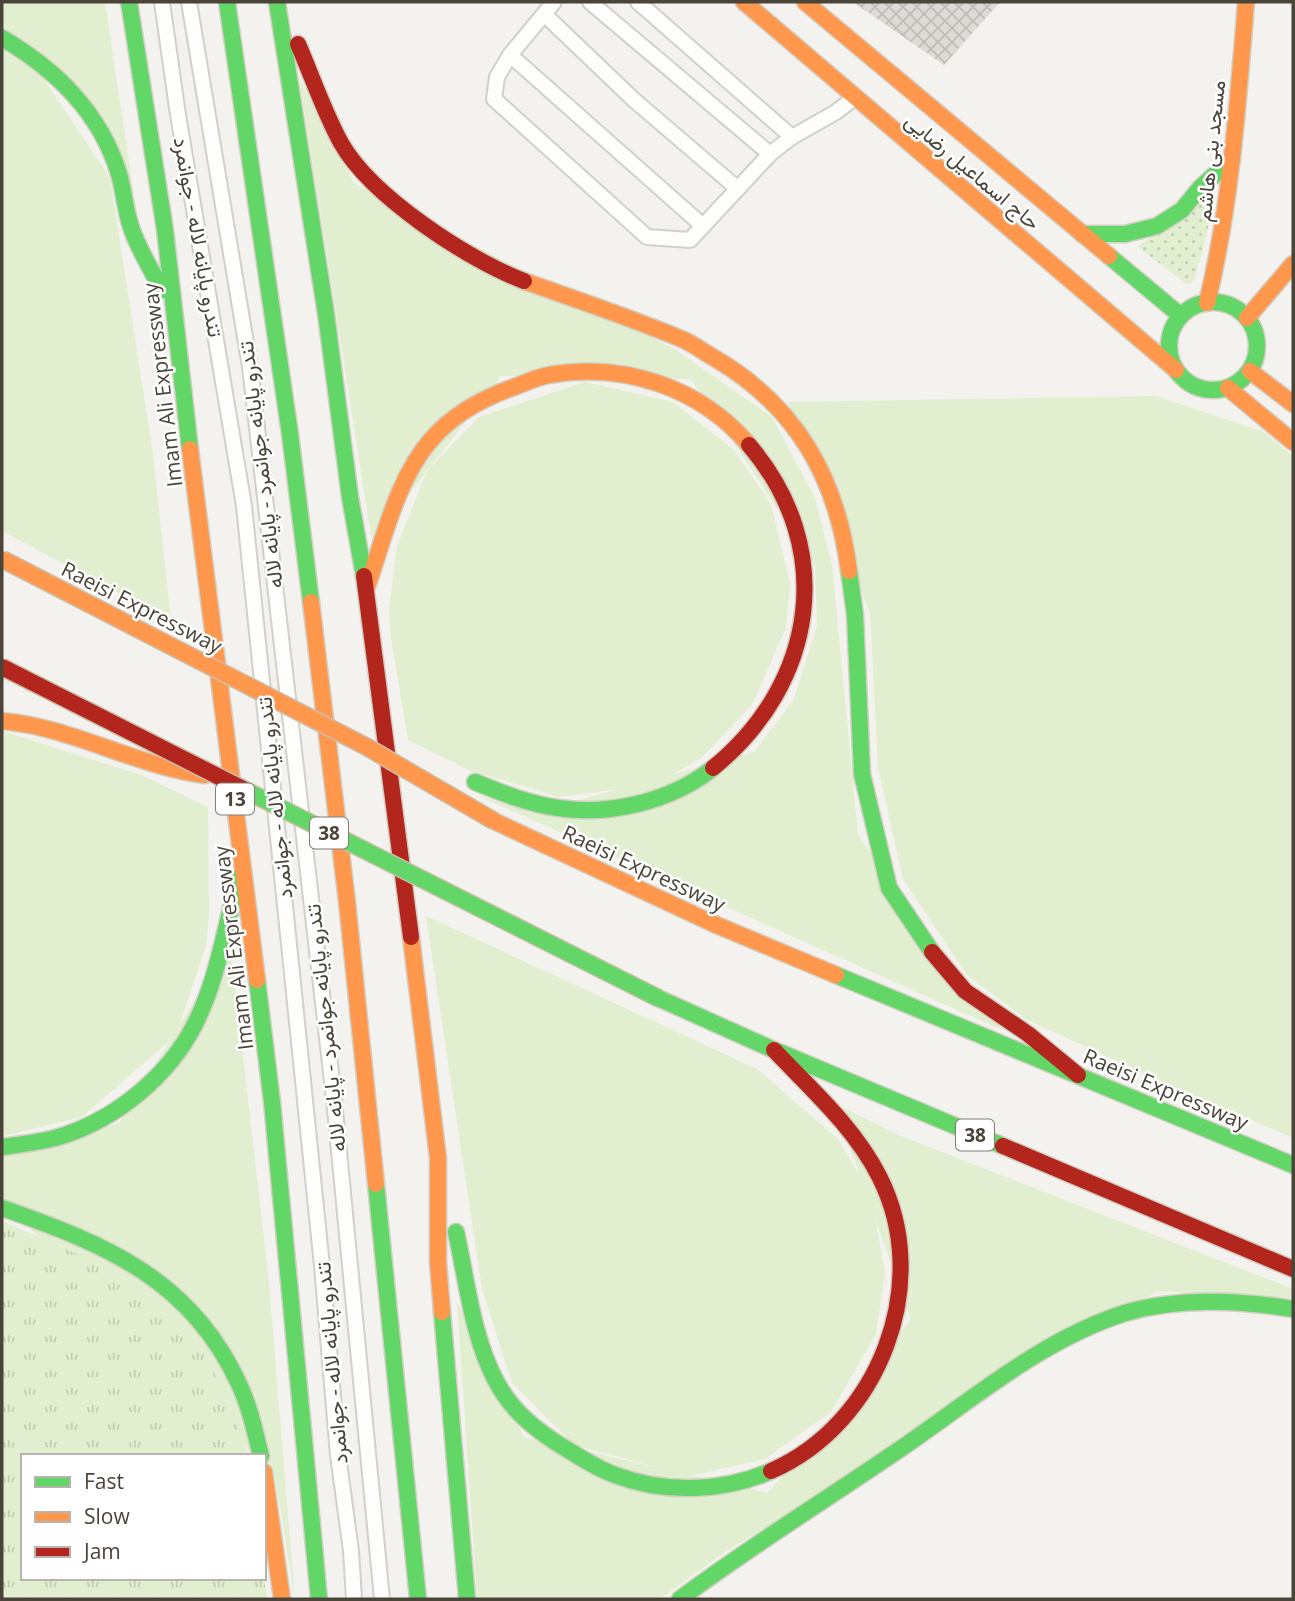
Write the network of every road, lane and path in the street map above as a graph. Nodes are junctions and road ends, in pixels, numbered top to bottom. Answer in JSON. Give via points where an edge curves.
{"nodes":[{"id":1,"x":129,"y":2,"type":"edge"},
{"id":2,"x":162,"y":2,"type":"edge"},
{"id":3,"x":188,"y":2,"type":"edge"},
{"id":4,"x":227,"y":2,"type":"edge"},
{"id":5,"x":278,"y":2,"type":"edge"},
{"id":6,"x":554,"y":2,"type":"edge"},
{"id":7,"x":590,"y":2,"type":"edge"},
{"id":8,"x":638,"y":2,"type":"edge"},
{"id":9,"x":744,"y":2,"type":"edge"},
{"id":10,"x":805,"y":2,"type":"edge"},
{"id":11,"x":1246,"y":2,"type":"edge"},
{"id":12,"x":544,"y":14,"type":"junction"},
{"id":13,"x":2,"y":38,"type":"edge"},
{"id":14,"x":510,"y":55,"type":"junction"},
{"id":15,"x":855,"y":98,"type":"junction"},
{"id":16,"x":792,"y":137,"type":"junction"},
{"id":17,"x":770,"y":154,"type":"junction"},
{"id":18,"x":1232,"y":159,"type":"junction"},
{"id":19,"x":738,"y":189,"type":"junction"},
{"id":20,"x":703,"y":226,"type":"junction"},
{"id":21,"x":1082,"y":233,"type":"junction"},
{"id":22,"x":1293,"y":264,"type":"edge"},
{"id":23,"x":1207,"y":303,"type":"junction"},
{"id":24,"x":173,"y":313,"type":"junction"},
{"id":25,"x":1181,"y":316,"type":"junction"},
{"id":26,"x":1247,"y":318,"type":"junction"},
{"id":27,"x":1176,"y":370,"type":"junction"},
{"id":28,"x":1250,"y":371,"type":"junction"},
{"id":29,"x":1228,"y":388,"type":"junction"},
{"id":30,"x":1293,"y":404,"type":"edge"},
{"id":31,"x":1293,"y":442,"type":"edge"},
{"id":32,"x":2,"y":559,"type":"edge"},
{"id":33,"x":366,"y":589,"type":"junction"},
{"id":34,"x":2,"y":667,"type":"edge"},
{"id":35,"x":2,"y":722,"type":"edge"},
{"id":36,"x":367,"y":747,"type":"junction"},
{"id":37,"x":439,"y":771,"type":"dead end"},
{"id":38,"x":216,"y":777,"type":"junction"},
{"id":39,"x":469,"y":780,"type":"dead end"},
{"id":40,"x":243,"y":862,"type":"junction"},
{"id":41,"x":774,"y":1050,"type":"junction"},
{"id":42,"x":1078,"y":1075,"type":"junction"},
{"id":43,"x":2,"y":1147,"type":"edge"},
{"id":44,"x":439,"y":1158,"type":"junction"},
{"id":45,"x":1293,"y":1165,"type":"edge"},
{"id":46,"x":2,"y":1208,"type":"edge"},
{"id":47,"x":1293,"y":1269,"type":"edge"},
{"id":48,"x":1293,"y":1309,"type":"edge"},
{"id":49,"x":260,"y":1454,"type":"edge"},
{"id":50,"x":266,"y":1486,"type":"edge"},
{"id":51,"x":282,"y":1599,"type":"edge"},
{"id":52,"x":319,"y":1599,"type":"edge"},
{"id":53,"x":354,"y":1599,"type":"edge"},
{"id":54,"x":382,"y":1599,"type":"edge"},
{"id":55,"x":418,"y":1599,"type":"edge"},
{"id":56,"x":467,"y":1599,"type":"edge"},
{"id":57,"x":680,"y":1599,"type":"edge"}],
"edges":[{"from":1,"to":24,"type":"main road","name":"Imam Ali Expressway","number":"13","via":[[165,230]]},
{"from":2,"to":53,"type":"lane","name":"تندرو پایانه لاله - جوانمرد","via":[[244,506]]},
{"from":3,"to":54,"type":"lane","name":"تندرو پایانه جوانمرد - پایانه لاله","via":[[250,367],[332,1085]]},
{"from":4,"to":55,"type":"main road","via":[[290,434],[345,888]]},
{"from":5,"to":33,"type":"main road"},
{"from":5,"to":42,"type":"main road","via":[[342,144],[372,181],[413,216],[506,274],[686,341],[743,375],[782,410],[810,450],[829,489],[846,548],[855,615],[862,774],[890,888],[926,944],[965,991]]},
{"from":6,"to":12,"type":"lane"},
{"from":7,"to":17,"type":"lane"},
{"from":8,"to":16,"type":"lane"},
{"from":9,"to":15,"type":"main road","name":"حاج اسماعیل رضایی"},
{"from":10,"to":21,"type":"main road","name":"حاج اسماعیل رضایی"},
{"from":11,"to":18,"type":"main road","name":"مسجد بنی هاشم"},
{"from":12,"to":14,"type":"lane"},
{"from":12,"to":19,"type":"lane","via":[[634,100]]},
{"from":13,"to":24,"type":"main road","via":[[47,67],[93,119],[116,167],[132,229]]},
{"from":14,"to":20,"type":"lane"},
{"from":14,"to":20,"type":"lane","via":[[496,77],[494,99],[647,237],[690,240]]},
{"from":15,"to":16,"type":"lane"},
{"from":15,"to":27,"type":"main road","name":"حاج اسماعیل رضایی"},
{"from":16,"to":17,"type":"lane"},
{"from":17,"to":19,"type":"lane"},
{"from":18,"to":21,"type":"main road","via":[[1182,210],[1157,226],[1125,234]]},
{"from":18,"to":23,"type":"main road","name":"مسجد بنی هاشم","via":[[1218,264]]},
{"from":19,"to":20,"type":"lane"},
{"from":21,"to":25,"type":"main road","name":"حاج اسماعیل رضایی"},
{"from":22,"to":26,"type":"main road"},
{"from":23,"to":25,"type":"main road"},
{"from":23,"to":26,"type":"main road","via":[[1222,303]]},
{"from":24,"to":40,"type":"main road","name":"Imam Ali Expressway","number":"13"},
{"from":25,"to":27,"type":"main road","via":[[1169,342]]},
{"from":26,"to":28,"type":"main road","via":[[1257,344]]},
{"from":27,"to":29,"type":"main road","via":[[1199,388]]},
{"from":28,"to":29,"type":"main road"},
{"from":28,"to":30,"type":"main road"},
{"from":29,"to":31,"type":"main road"},
{"from":32,"to":36,"type":"main road","name":"Raeisi Expressway","bridge":true},
{"from":33,"to":39,"type":"main road","via":[[410,472],[424,448],[447,422],[510,387],[548,374],[620,371],[690,394],[740,431],[783,491],[796,520],[806,568],[801,630],[781,686],[739,744],[706,774],[653,800],[612,808],[562,808],[513,798]]},
{"from":33,"to":44,"type":"main road"},
{"from":34,"to":38,"type":"main road","number":"38","bridge":true},
{"from":35,"to":38,"type":"main road","via":[[58,730],[175,771]]},
{"from":36,"to":37,"type":"main road","bridge":true},
{"from":36,"to":42,"type":"main road","name":"Raeisi Expressway","bridge":true,"via":[[495,821],[714,924]]},
{"from":38,"to":41,"type":"main road","number":"38","bridge":true,"via":[[658,998]]},
{"from":40,"to":43,"type":"main road","via":[[203,1003],[193,1027],[162,1069],[114,1111],[89,1126],[63,1136]]},
{"from":40,"to":52,"type":"main road","name":"Imam Ali Expressway","number":"13","via":[[272,1102]]},
{"from":41,"to":44,"type":"main road","via":[[843,1125],[879,1176],[898,1238],[902,1284],[896,1320],[878,1371],[860,1399],[813,1448],[784,1467],[751,1480],[674,1487],[626,1479],[539,1433],[507,1399],[490,1370]]},
{"from":41,"to":47,"type":"main road","number":"38"},
{"from":42,"to":45,"type":"main road","name":"Raeisi Expressway"},
{"from":44,"to":56,"type":"main road","via":[[439,1262]]},
{"from":46,"to":49,"type":"main road","via":[[122,1256],[189,1309],[239,1384]]},
{"from":48,"to":57,"type":"main road","via":[[1243,1302],[1158,1306],[1078,1332],[993,1384]]},
{"from":50,"to":51,"type":"main road"}]}
